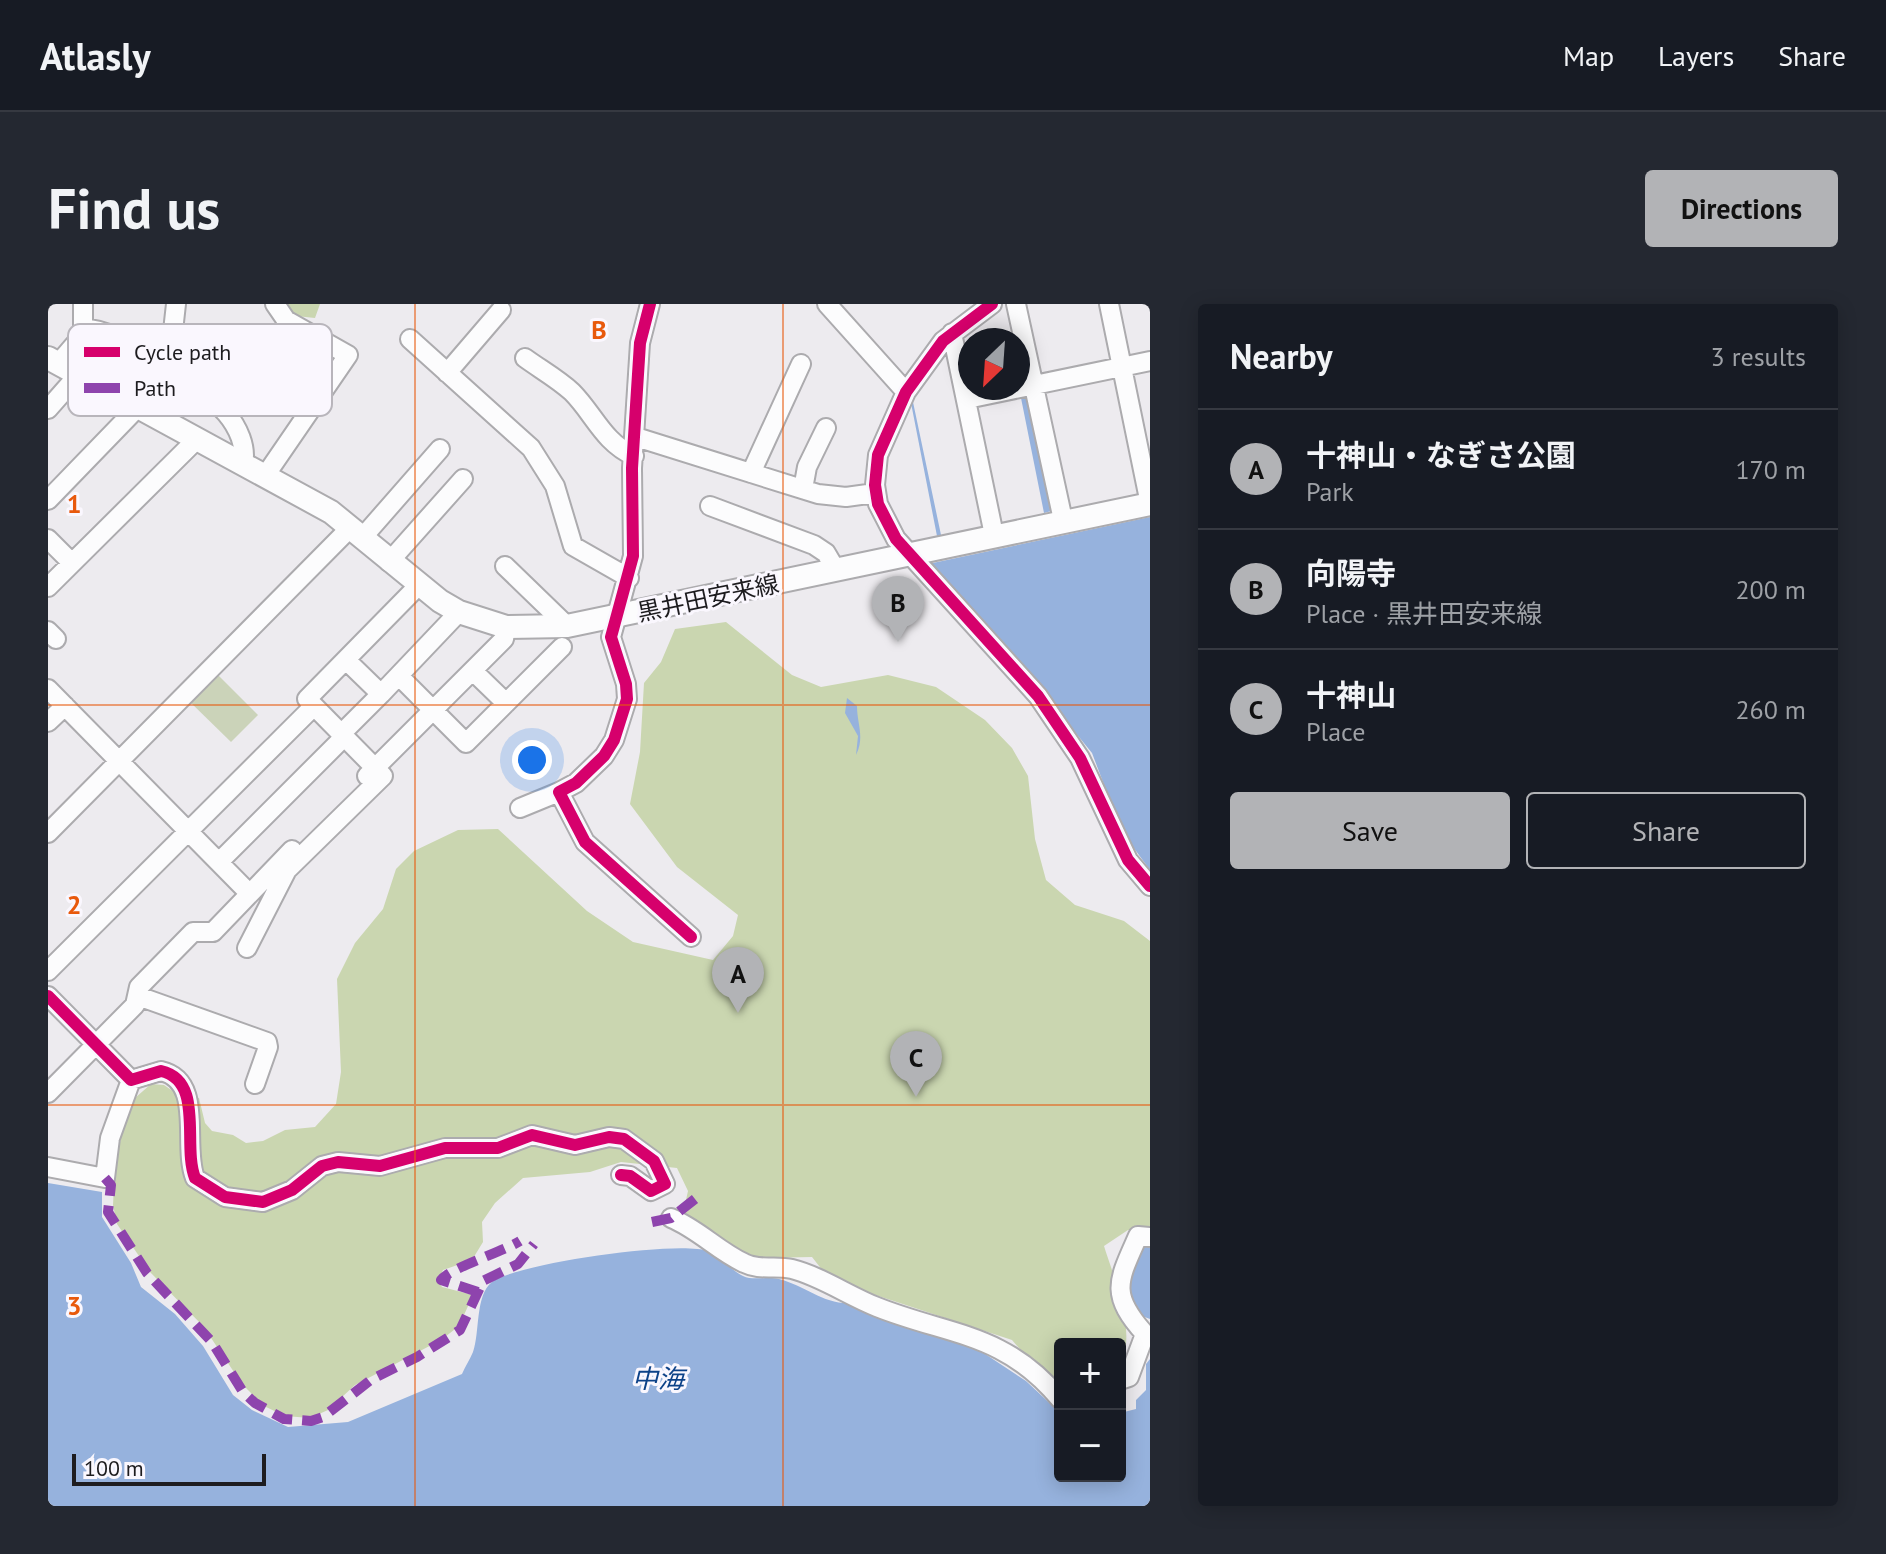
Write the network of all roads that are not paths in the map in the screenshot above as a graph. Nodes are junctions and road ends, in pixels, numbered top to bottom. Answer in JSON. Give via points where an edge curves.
{"nodes":[{"id":1,"x":83,"y":304,"type":"edge"},
{"id":2,"x":176,"y":304,"type":"edge"},
{"id":3,"x":275,"y":304,"type":"edge"},
{"id":4,"x":650,"y":304,"type":"edge"},
{"id":5,"x":827,"y":304,"type":"edge"},
{"id":6,"x":992,"y":304,"type":"edge"},
{"id":7,"x":1016,"y":304,"type":"edge"},
{"id":8,"x":1109,"y":304,"type":"edge"},
{"id":9,"x":501,"y":310,"type":"dead end"},
{"id":10,"x":85,"y":324,"type":"edge"},
{"id":11,"x":174,"y":324,"type":"edge"},
{"id":12,"x":293,"y":324,"type":"edge"},
{"id":13,"x":1019,"y":328,"type":"edge"},
{"id":14,"x":952,"y":333,"type":"junction"},
{"id":15,"x":410,"y":339,"type":"dead end"},
{"id":16,"x":68,"y":346,"type":"edge"},
{"id":17,"x":332,"y":346,"type":"edge"},
{"id":18,"x":525,"y":358,"type":"dead end"},
{"id":19,"x":958,"y":359,"type":"edge"},
{"id":20,"x":53,"y":361,"type":"edge"},
{"id":21,"x":1150,"y":361,"type":"edge"},
{"id":22,"x":801,"y":364,"type":"dead end"},
{"id":23,"x":1122,"y":367,"type":"junction"},
{"id":24,"x":447,"y":373,"type":"junction"},
{"id":25,"x":332,"y":378,"type":"edge"},
{"id":26,"x":68,"y":386,"type":"edge"},
{"id":27,"x":1030,"y":386,"type":"edge"},
{"id":28,"x":906,"y":392,"type":"junction"},
{"id":29,"x":1030,"y":398,"type":"edge"},
{"id":30,"x":967,"y":400,"type":"edge"},
{"id":31,"x":48,"y":409,"type":"edge"},
{"id":32,"x":129,"y":416,"type":"edge"},
{"id":33,"x":155,"y":416,"type":"edge"},
{"id":34,"x":229,"y":416,"type":"edge"},
{"id":35,"x":306,"y":416,"type":"edge"},
{"id":36,"x":826,"y":428,"type":"dead end"},
{"id":37,"x":197,"y":439,"type":"junction"},
{"id":38,"x":635,"y":446,"type":"junction"},
{"id":39,"x":440,"y":449,"type":"dead end"},
{"id":40,"x":243,"y":464,"type":"junction"},
{"id":41,"x":751,"y":473,"type":"junction"},
{"id":42,"x":265,"y":476,"type":"junction"},
{"id":43,"x":463,"y":479,"type":"dead end"},
{"id":44,"x":803,"y":489,"type":"junction"},
{"id":45,"x":875,"y":493,"type":"junction"},
{"id":46,"x":48,"y":500,"type":"edge"},
{"id":47,"x":1150,"y":504,"type":"edge"},
{"id":48,"x":710,"y":506,"type":"dead end"},
{"id":49,"x":1063,"y":520,"type":"junction"},
{"id":50,"x":356,"y":533,"type":"junction"},
{"id":51,"x":994,"y":535,"type":"junction"},
{"id":52,"x":48,"y":539,"type":"edge"},
{"id":53,"x":908,"y":553,"type":"junction"},
{"id":54,"x":389,"y":562,"type":"junction"},
{"id":55,"x":72,"y":563,"type":"junction"},
{"id":56,"x":505,"y":566,"type":"dead end"},
{"id":57,"x":836,"y":570,"type":"junction"},
{"id":58,"x":629,"y":578,"type":"junction"},
{"id":59,"x":418,"y":586,"type":"junction"},
{"id":60,"x":48,"y":587,"type":"edge"},
{"id":61,"x":459,"y":612,"type":"junction"},
{"id":62,"x":614,"y":619,"type":"junction"},
{"id":63,"x":506,"y":627,"type":"junction"},
{"id":64,"x":564,"y":637,"type":"junction"},
{"id":65,"x":346,"y":660,"type":"junction"},
{"id":66,"x":473,"y":671,"type":"junction"},
{"id":67,"x":399,"y":676,"type":"junction"},
{"id":68,"x":48,"y":689,"type":"edge"},
{"id":69,"x":381,"y":694,"type":"junction"},
{"id":70,"x":506,"y":703,"type":"junction"},
{"id":71,"x":65,"y":706,"type":"junction"},
{"id":72,"x":314,"y":706,"type":"junction"},
{"id":73,"x":432,"y":711,"type":"junction"},
{"id":74,"x":48,"y":722,"type":"edge"},
{"id":75,"x":344,"y":735,"type":"junction"},
{"id":76,"x":119,"y":761,"type":"junction"},
{"id":77,"x":376,"y":767,"type":"junction"},
{"id":78,"x":559,"y":792,"type":"junction"},
{"id":79,"x":520,"y":808,"type":"dead end"},
{"id":80,"x":48,"y":833,"type":"edge"},
{"id":81,"x":190,"y":833,"type":"junction"},
{"id":82,"x":219,"y":862,"type":"junction"},
{"id":83,"x":1150,"y":886,"type":"edge"},
{"id":84,"x":249,"y":893,"type":"junction"},
{"id":85,"x":691,"y":937,"type":"dead end"},
{"id":86,"x":247,"y":948,"type":"dead end"},
{"id":87,"x":48,"y":971,"type":"edge"},
{"id":88,"x":48,"y":996,"type":"edge"},
{"id":89,"x":138,"y":996,"type":"junction"},
{"id":90,"x":96,"y":1046,"type":"junction"},
{"id":91,"x":131,"y":1080,"type":"junction"},
{"id":92,"x":255,"y":1084,"type":"dead end"},
{"id":93,"x":48,"y":1093,"type":"edge"},
{"id":94,"x":48,"y":1167,"type":"edge"},
{"id":95,"x":621,"y":1175,"type":"dead end"},
{"id":96,"x":671,"y":1218,"type":"dead end"},
{"id":97,"x":1150,"y":1237,"type":"edge"},
{"id":98,"x":1126,"y":1378,"type":"edge"},
{"id":99,"x":1054,"y":1393,"type":"edge"}],
"edges":[{"from":1,"to":10,"type":"street"},
{"from":2,"to":11,"type":"street"},
{"from":3,"to":12,"type":"street"},
{"from":4,"to":38,"type":"street","via":[[640,343]]},
{"from":5,"to":28,"type":"street"},
{"from":6,"to":14,"type":"street"},
{"from":7,"to":13,"type":"street"},
{"from":8,"to":23,"type":"street"},
{"from":9,"to":24,"type":"street"},
{"from":14,"to":19,"type":"street"},
{"from":14,"to":28,"type":"street"},
{"from":15,"to":24,"type":"street"},
{"from":16,"to":20,"type":"street"},
{"from":17,"to":25,"type":"street","via":[[348,355]]},
{"from":18,"to":38,"type":"street","via":[[573,393],[614,445]]},
{"from":21,"to":23,"type":"street"},
{"from":22,"to":41,"type":"street"},
{"from":23,"to":27,"type":"street"},
{"from":23,"to":47,"type":"street"},
{"from":24,"to":58,"type":"street","via":[[531,448],[555,486],[573,546]]},
{"from":26,"to":31,"type":"street"},
{"from":28,"to":45,"type":"street","via":[[878,455]]},
{"from":29,"to":49,"type":"street"},
{"from":30,"to":51,"type":"street"},
{"from":32,"to":46,"type":"street"},
{"from":33,"to":37,"type":"main road","name":"黒井田安来線"},
{"from":34,"to":40,"type":"street","via":[[243,441]]},
{"from":35,"to":42,"type":"street"},
{"from":36,"to":44,"type":"street","via":[[807,467]]},
{"from":37,"to":40,"type":"main road","name":"黒井田安来線"},
{"from":37,"to":55,"type":"street"},
{"from":38,"to":41,"type":"street"},
{"from":38,"to":58,"type":"street"},
{"from":39,"to":50,"type":"street"},
{"from":40,"to":42,"type":"main road","name":"黒井田安来線"},
{"from":41,"to":44,"type":"street"},
{"from":42,"to":50,"type":"main road","name":"黒井田安来線","via":[[331,512]]},
{"from":43,"to":54,"type":"street"},
{"from":44,"to":45,"type":"street","via":[[832,497]]},
{"from":45,"to":53,"type":"street","via":[[888,527]]},
{"from":47,"to":49,"type":"main road","name":"黒井田安来線"},
{"from":48,"to":57,"type":"street","via":[[814,545]]},
{"from":49,"to":51,"type":"main road","name":"黒井田安来線"},
{"from":50,"to":54,"type":"main road","name":"黒井田安来線"},
{"from":50,"to":76,"type":"street"},
{"from":51,"to":53,"type":"main road","name":"黒井田安来線"},
{"from":52,"to":55,"type":"street"},
{"from":53,"to":57,"type":"main road","name":"黒井田安来線"},
{"from":53,"to":83,"type":"street","via":[[1038,696],[1080,758],[1128,860]]},
{"from":54,"to":59,"type":"main road","name":"黒井田安来線"},
{"from":55,"to":60,"type":"street"},
{"from":56,"to":64,"type":"street"},
{"from":57,"to":62,"type":"main road","name":"黒井田安来線"},
{"from":58,"to":62,"type":"street"},
{"from":59,"to":61,"type":"main road","name":"黒井田安来線"},
{"from":59,"to":65,"type":"street"},
{"from":61,"to":63,"type":"main road","name":"黒井田安来線"},
{"from":61,"to":67,"type":"street"},
{"from":62,"to":64,"type":"main road","name":"黒井田安来線"},
{"from":62,"to":78,"type":"street","via":[[611,637],[627,699],[619,728],[592,769]]},
{"from":63,"to":64,"type":"main road","name":"黒井田安来線"},
{"from":63,"to":66,"type":"street","via":[[504,639]]},
{"from":64,"to":70,"type":"street"},
{"from":65,"to":69,"type":"street"},
{"from":65,"to":72,"type":"street","via":[[307,699]]},
{"from":66,"to":70,"type":"street"},
{"from":66,"to":73,"type":"street"},
{"from":67,"to":69,"type":"street"},
{"from":67,"to":73,"type":"street"},
{"from":68,"to":71,"type":"street"},
{"from":69,"to":75,"type":"street"},
{"from":70,"to":73,"type":"street","via":[[466,743]]},
{"from":71,"to":74,"type":"street"},
{"from":71,"to":76,"type":"street"},
{"from":72,"to":75,"type":"street"},
{"from":72,"to":81,"type":"street"},
{"from":73,"to":77,"type":"street"},
{"from":75,"to":77,"type":"street"},
{"from":75,"to":82,"type":"street"},
{"from":76,"to":80,"type":"street"},
{"from":76,"to":81,"type":"street"},
{"from":77,"to":84,"type":"street"},
{"from":77,"to":86,"type":"street","via":[[383,776],[287,870]]},
{"from":78,"to":79,"type":"street"},
{"from":78,"to":85,"type":"street","via":[[585,842]]},
{"from":81,"to":82,"type":"street"},
{"from":81,"to":87,"type":"street"},
{"from":82,"to":84,"type":"street"},
{"from":84,"to":89,"type":"street","via":[[213,932],[193,932],[139,987]]},
{"from":88,"to":90,"type":"street"},
{"from":89,"to":90,"type":"street"},
{"from":89,"to":92,"type":"street","via":[[267,1042]]},
{"from":90,"to":91,"type":"street"},
{"from":90,"to":93,"type":"street"},
{"from":91,"to":94,"type":"street","via":[[110,1138],[105,1178]]},
{"from":91,"to":95,"type":"street","via":[[161,1071],[176,1077],[188,1093],[188,1149],[195,1178],[206,1188],[241,1201],[277,1199],[311,1172],[338,1162],[380,1166],[445,1148],[498,1148],[532,1135],[575,1145],[624,1139],[654,1161],[665,1184],[651,1191]]},
{"from":96,"to":99,"type":"street","via":[[744,1263],[793,1270],[910,1320],[973,1335],[1025,1366]]},
{"from":97,"to":98,"type":"street","via":[[1138,1236],[1119,1279],[1120,1301],[1145,1334]]}]}
